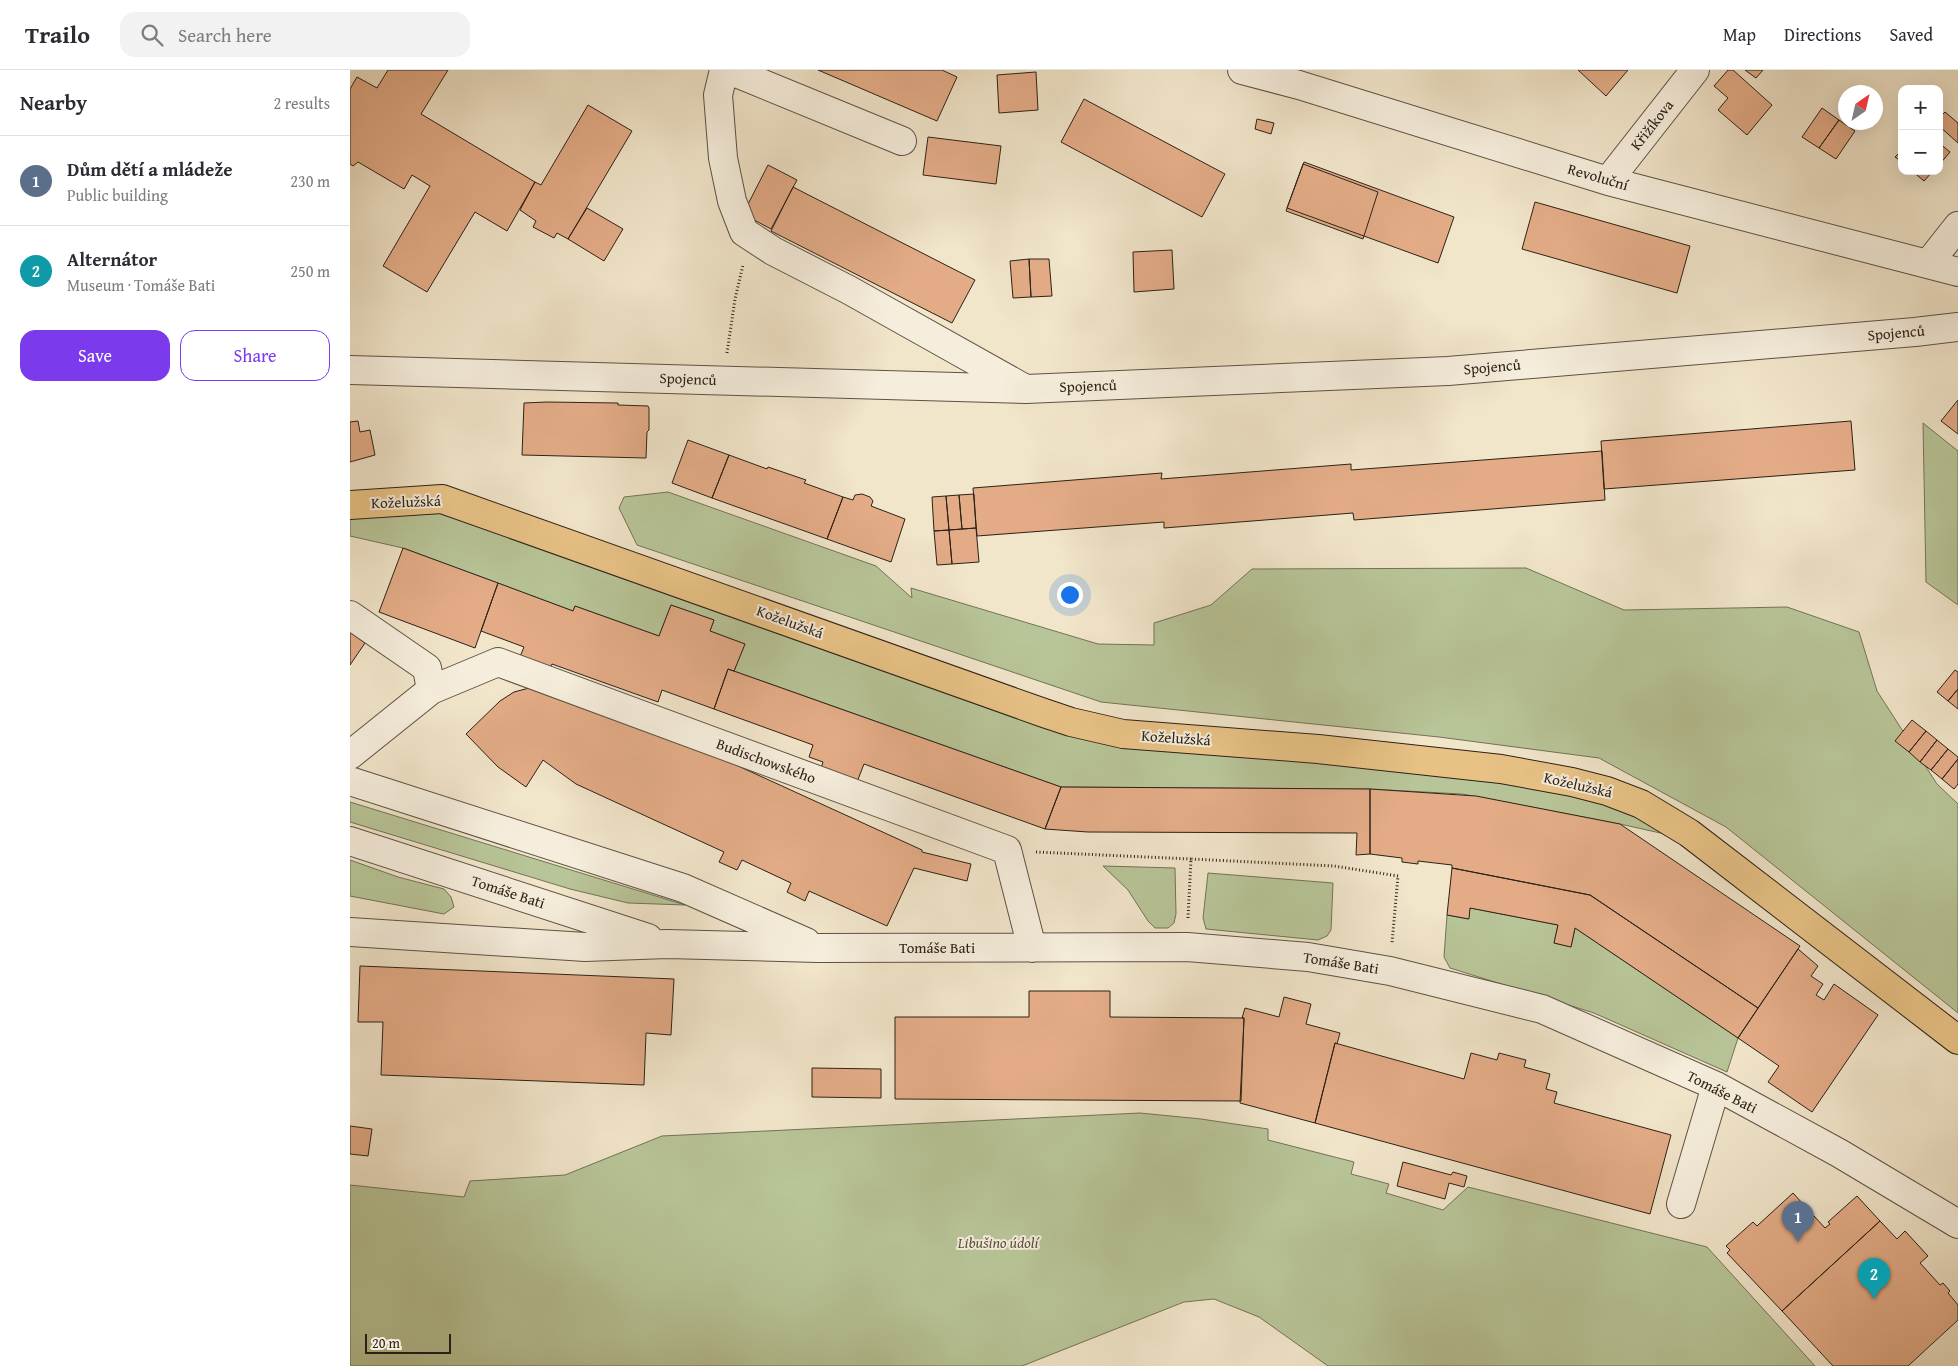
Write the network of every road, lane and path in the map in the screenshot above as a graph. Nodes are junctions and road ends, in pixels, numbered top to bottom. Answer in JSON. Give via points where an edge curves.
{"nodes":[{"id":1,"x":724,"y":70,"type":"edge"},
{"id":2,"x":729,"y":70,"type":"edge"},
{"id":3,"x":1242,"y":70,"type":"edge"},
{"id":4,"x":1696,"y":70,"type":"edge"},
{"id":5,"x":1305,"y":77,"type":"edge"},
{"id":6,"x":902,"y":141,"type":"dead end"},
{"id":7,"x":1608,"y":181,"type":"junction"},
{"id":8,"x":1958,"y":226,"type":"edge"},
{"id":9,"x":750,"y":236,"type":"junction"},
{"id":10,"x":1928,"y":264,"type":"junction"},
{"id":11,"x":1958,"y":272,"type":"edge"},
{"id":12,"x":1958,"y":327,"type":"edge"},
{"id":13,"x":350,"y":370,"type":"edge"},
{"id":14,"x":725,"y":380,"type":"junction"},
{"id":15,"x":1026,"y":389,"type":"junction"},
{"id":16,"x":350,"y":505,"type":"edge"},
{"id":17,"x":350,"y":615,"type":"edge"},
{"id":18,"x":431,"y":690,"type":"junction"},
{"id":19,"x":350,"y":755,"type":"edge"},
{"id":20,"x":350,"y":781,"type":"edge"},
{"id":21,"x":350,"y":841,"type":"edge"},
{"id":22,"x":1007,"y":850,"type":"junction"},
{"id":23,"x":1191,"y":860,"type":"junction"},
{"id":24,"x":350,"y":932,"type":"edge"},
{"id":25,"x":667,"y":944,"type":"junction"},
{"id":26,"x":1187,"y":947,"type":"junction"},
{"id":27,"x":818,"y":948,"type":"junction"},
{"id":28,"x":1032,"y":948,"type":"junction"},
{"id":29,"x":1390,"y":970,"type":"junction"},
{"id":30,"x":1958,"y":1040,"type":"edge"},
{"id":31,"x":1716,"y":1086,"type":"junction"},
{"id":32,"x":1681,"y":1204,"type":"dead end"},
{"id":33,"x":1958,"y":1224,"type":"edge"}],
"edges":[{"from":1,"to":9,"type":"street","via":[[718,95],[723,158],[732,200],[744,232]]},
{"from":2,"to":6,"type":"street"},
{"from":3,"to":5,"type":"street","name":"Revoluční"},
{"from":4,"to":7,"type":"street","name":"Křižíkova"},
{"from":5,"to":7,"type":"street","name":"Revoluční"},
{"from":7,"to":10,"type":"street","name":"Revoluční"},
{"from":8,"to":10,"type":"street"},
{"from":9,"to":14,"type":"path","via":[[735,299]]},
{"from":9,"to":15,"type":"street"},
{"from":10,"to":11,"type":"street","name":"Revoluční"},
{"from":12,"to":15,"type":"street","name":"Spojenců","via":[[1448,371]]},
{"from":13,"to":14,"type":"street","name":"Spojenců"},
{"from":14,"to":15,"type":"street","name":"Spojenců"},
{"from":16,"to":30,"type":"main road","name":"Koželužská","via":[[442,499],[1044,713],[1098,729],[1123,734],[1318,749],[1501,769],[1607,791],[1642,804],[1689,833]]},
{"from":17,"to":18,"type":"street","via":[[427,668]]},
{"from":18,"to":19,"type":"street","name":"Budischowského"},
{"from":18,"to":22,"type":"street","name":"Budischowského","via":[[498,662]]},
{"from":20,"to":27,"type":"street","via":[[683,888]]},
{"from":21,"to":25,"type":"street","name":"Tomáše Bati"},
{"from":22,"to":23,"type":"path"},
{"from":22,"to":28,"type":"street"},
{"from":23,"to":26,"type":"path"},
{"from":23,"to":29,"type":"path","via":[[1334,866],[1398,876]]},
{"from":24,"to":25,"type":"street","name":"Tomáše Bati","via":[[585,947]]},
{"from":25,"to":27,"type":"street","name":"Tomáše Bati"},
{"from":26,"to":28,"type":"street","name":"Tomáše Bati"},
{"from":26,"to":29,"type":"street","name":"Tomáše Bati","via":[[1308,957]]},
{"from":27,"to":28,"type":"street","name":"Tomáše Bati"},
{"from":29,"to":31,"type":"street","name":"Tomáše Bati","via":[[1542,1009]]},
{"from":31,"to":32,"type":"street"},
{"from":31,"to":33,"type":"street","name":"Tomáše Bati","via":[[1839,1153]]}]}
